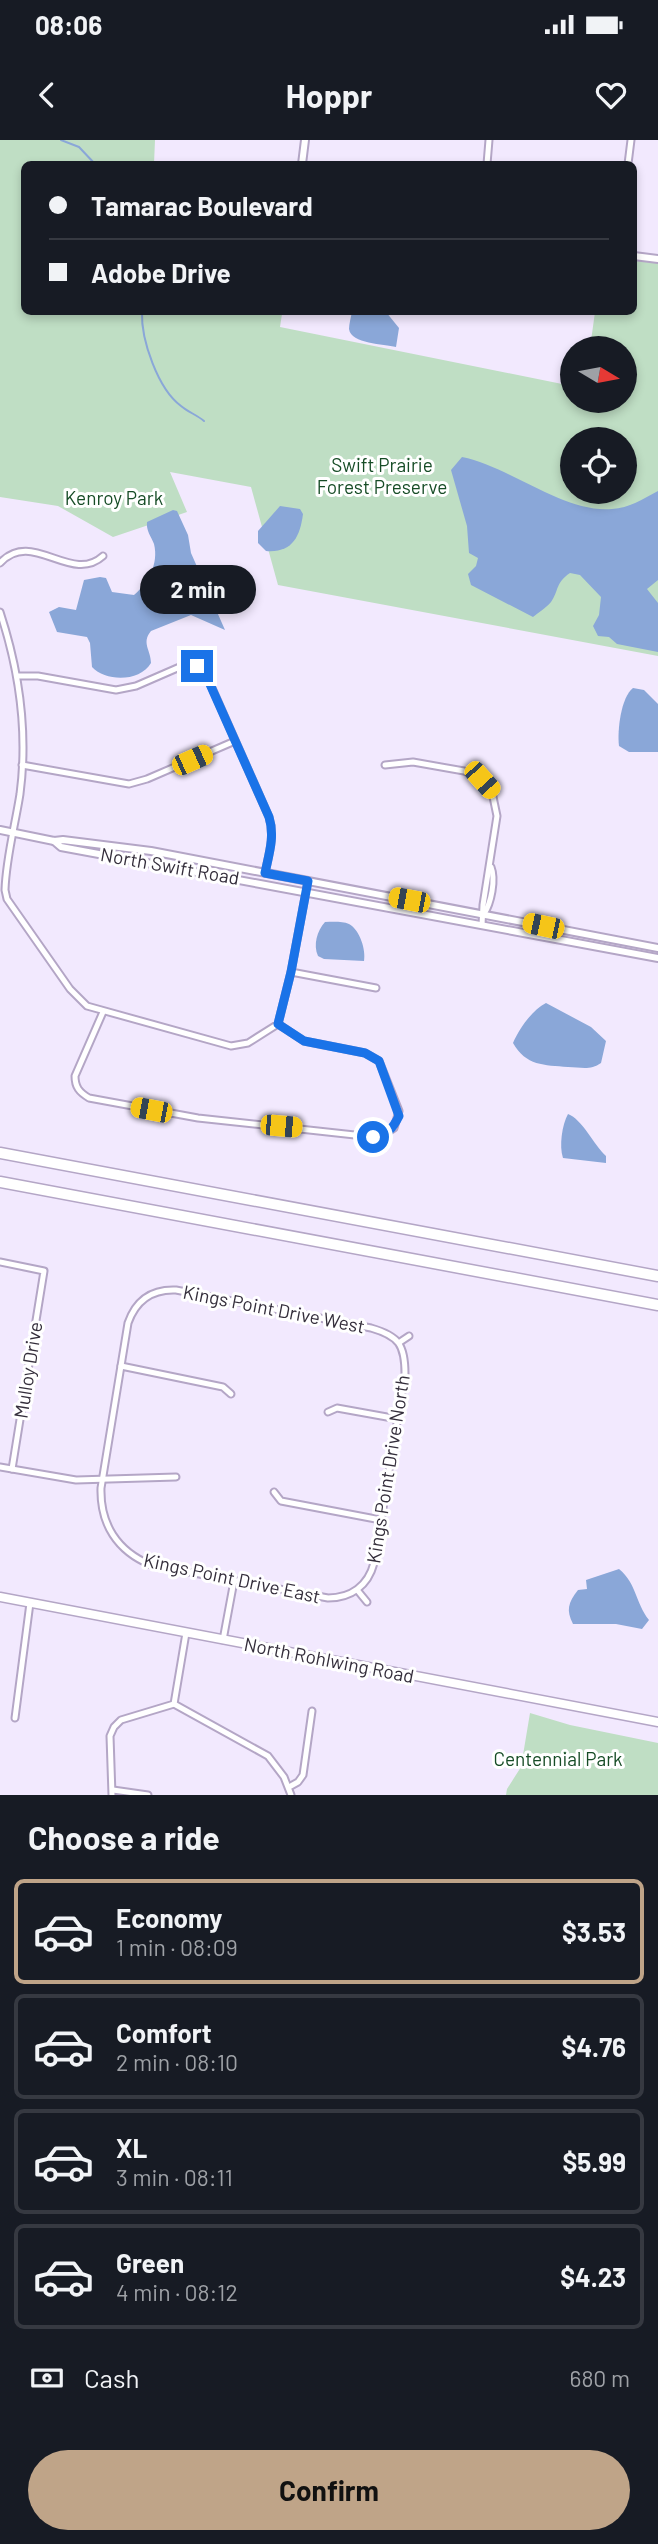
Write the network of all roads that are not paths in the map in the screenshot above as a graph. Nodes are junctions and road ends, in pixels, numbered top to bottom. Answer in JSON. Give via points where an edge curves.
{"nodes":[{"id":1,"x":305,"y":140,"type":"edge"},
{"id":2,"x":489,"y":140,"type":"edge"},
{"id":3,"x":631,"y":140,"type":"edge"},
{"id":4,"x":302,"y":161,"type":"edge"},
{"id":5,"x":487,"y":161,"type":"edge"},
{"id":6,"x":628,"y":161,"type":"edge"},
{"id":7,"x":637,"y":256,"type":"edge"},
{"id":8,"x":658,"y":259,"type":"edge"},
{"id":9,"x":103,"y":556,"type":"dead end"},
{"id":10,"x":0,"y":563,"type":"edge"},
{"id":11,"x":0,"y":612,"type":"edge"},
{"id":12,"x":17,"y":676,"type":"junction"},
{"id":13,"x":235,"y":741,"type":"junction"},
{"id":14,"x":22,"y":765,"type":"junction"},
{"id":15,"x":385,"y":765,"type":"dead end"},
{"id":16,"x":0,"y":830,"type":"edge"},
{"id":17,"x":13,"y":832,"type":"junction"},
{"id":18,"x":54,"y":841,"type":"junction"},
{"id":19,"x":265,"y":873,"type":"junction"},
{"id":20,"x":308,"y":881,"type":"junction"},
{"id":21,"x":306,"y":892,"type":"junction"},
{"id":22,"x":484,"y":914,"type":"junction"},
{"id":23,"x":482,"y":925,"type":"junction"},
{"id":24,"x":658,"y":948,"type":"edge"},
{"id":25,"x":658,"y":958,"type":"edge"},
{"id":26,"x":291,"y":972,"type":"junction"},
{"id":27,"x":376,"y":988,"type":"dead end"},
{"id":28,"x":103,"y":1012,"type":"junction"},
{"id":29,"x":278,"y":1024,"type":"junction"},
{"id":30,"x":0,"y":1153,"type":"edge"},
{"id":31,"x":0,"y":1182,"type":"edge"},
{"id":32,"x":0,"y":1262,"type":"edge"},
{"id":33,"x":658,"y":1276,"type":"edge"},
{"id":34,"x":569,"y":1289,"type":"junction"},
{"id":35,"x":141,"y":1290,"type":"dead end"},
{"id":36,"x":144,"y":1297,"type":"junction"},
{"id":37,"x":658,"y":1305,"type":"edge"},
{"id":38,"x":658,"y":1312,"type":"edge"},
{"id":39,"x":409,"y":1336,"type":"dead end"},
{"id":40,"x":400,"y":1342,"type":"junction"},
{"id":41,"x":121,"y":1366,"type":"junction"},
{"id":42,"x":231,"y":1394,"type":"dead end"},
{"id":43,"x":328,"y":1412,"type":"dead end"},
{"id":44,"x":398,"y":1419,"type":"junction"},
{"id":45,"x":0,"y":1467,"type":"edge"},
{"id":46,"x":12,"y":1469,"type":"junction"},
{"id":47,"x":176,"y":1478,"type":"dead end"},
{"id":48,"x":102,"y":1479,"type":"junction"},
{"id":49,"x":274,"y":1492,"type":"dead end"},
{"id":50,"x":381,"y":1520,"type":"junction"},
{"id":51,"x":234,"y":1581,"type":"junction"},
{"id":52,"x":358,"y":1591,"type":"junction"},
{"id":53,"x":0,"y":1597,"type":"edge"},
{"id":54,"x":367,"y":1602,"type":"dead end"},
{"id":55,"x":30,"y":1603,"type":"junction"},
{"id":56,"x":186,"y":1633,"type":"junction"},
{"id":57,"x":223,"y":1640,"type":"junction"},
{"id":58,"x":174,"y":1704,"type":"junction"},
{"id":59,"x":312,"y":1711,"type":"dead end"},
{"id":60,"x":15,"y":1718,"type":"dead end"},
{"id":61,"x":658,"y":1722,"type":"edge"},
{"id":62,"x":289,"y":1787,"type":"junction"},
{"id":63,"x":113,"y":1792,"type":"edge"},
{"id":64,"x":148,"y":1795,"type":"edge"},
{"id":65,"x":291,"y":1795,"type":"edge"}],
"edges":[{"from":1,"to":4,"type":"street"},
{"from":2,"to":5,"type":"street"},
{"from":3,"to":6,"type":"street"},
{"from":7,"to":8,"type":"street"},
{"from":9,"to":10,"type":"street","via":[[80,566],[27,551],[9,555]]},
{"from":11,"to":12,"type":"street"},
{"from":12,"to":13,"type":"street","via":[[116,690],[194,664],[205,673]]},
{"from":12,"to":14,"type":"street"},
{"from":13,"to":14,"type":"street","via":[[129,784]]},
{"from":13,"to":19,"type":"street","via":[[272,827]]},
{"from":14,"to":17,"type":"street"},
{"from":15,"to":22,"type":"street","via":[[413,762],[464,771],[482,780],[492,792],[497,810]]},
{"from":16,"to":17,"type":"street","name":"North Swift Road"},
{"from":17,"to":18,"type":"street","name":"North Swift Road"},
{"from":17,"to":28,"type":"street","via":[[5,879],[7,899],[69,989],[87,1006]]},
{"from":18,"to":19,"type":"street","name":"North Swift Road","via":[[151,851]]},
{"from":18,"to":21,"type":"street","name":"North Swift Road","via":[[61,846]]},
{"from":19,"to":20,"type":"street","name":"North Swift Road"},
{"from":20,"to":21,"type":"street"},
{"from":20,"to":22,"type":"street","name":"North Swift Road"},
{"from":21,"to":23,"type":"street","name":"North Swift Road"},
{"from":21,"to":26,"type":"street"},
{"from":22,"to":23,"type":"street"},
{"from":22,"to":24,"type":"street","name":"North Swift Road"},
{"from":23,"to":25,"type":"street","name":"North Swift Road"},
{"from":26,"to":27,"type":"street"},
{"from":26,"to":29,"type":"street"},
{"from":28,"to":29,"type":"street","via":[[231,1046],[248,1043]]},
{"from":28,"to":29,"type":"street","via":[[75,1076],[80,1093],[89,1098],[198,1118],[373,1137],[394,1128],[399,1111],[379,1061],[365,1053],[304,1041]]},
{"from":30,"to":33,"type":"highway"},
{"from":31,"to":34,"type":"highway"},
{"from":32,"to":46,"type":"street","name":"Mulloy Drive","via":[[44,1271]]},
{"from":34,"to":37,"type":"highway"},
{"from":34,"to":38,"type":"highway"},
{"from":35,"to":36,"type":"street"},
{"from":36,"to":40,"type":"street","name":"Kings Point Drive West","via":[[176,1290],[371,1328]]},
{"from":36,"to":41,"type":"street","via":[[131,1312]]},
{"from":39,"to":40,"type":"street"},
{"from":40,"to":44,"type":"street","name":"Kings Point Drive North","via":[[405,1360]]},
{"from":41,"to":42,"type":"street","via":[[223,1387]]},
{"from":41,"to":48,"type":"street"},
{"from":43,"to":44,"type":"street","via":[[337,1408]]},
{"from":44,"to":50,"type":"street","name":"Kings Point Drive North"},
{"from":45,"to":46,"type":"street"},
{"from":46,"to":48,"type":"street","via":[[59,1478]]},
{"from":47,"to":48,"type":"street"},
{"from":48,"to":51,"type":"street","name":"Kings Point Drive East","via":[[109,1529],[118,1544],[137,1559]]},
{"from":49,"to":50,"type":"street","via":[[281,1501]]},
{"from":50,"to":52,"type":"street","name":"Kings Point Drive North","via":[[373,1569]]},
{"from":51,"to":52,"type":"street","name":"Kings Point Drive East","via":[[328,1598]]},
{"from":51,"to":57,"type":"street"},
{"from":52,"to":54,"type":"street"},
{"from":53,"to":55,"type":"main road","name":"North Rohlwing Road"},
{"from":55,"to":56,"type":"main road","name":"North Rohlwing Road"},
{"from":55,"to":60,"type":"street"},
{"from":56,"to":57,"type":"main road","name":"North Rohlwing Road"},
{"from":56,"to":58,"type":"street"},
{"from":57,"to":61,"type":"main road","name":"North Rohlwing Road"},
{"from":58,"to":62,"type":"street","via":[[268,1755]]},
{"from":58,"to":63,"type":"street","via":[[121,1720],[114,1727],[110,1736]]},
{"from":59,"to":62,"type":"street","via":[[303,1775]]},
{"from":62,"to":65,"type":"street"},
{"from":63,"to":64,"type":"street"}]}
